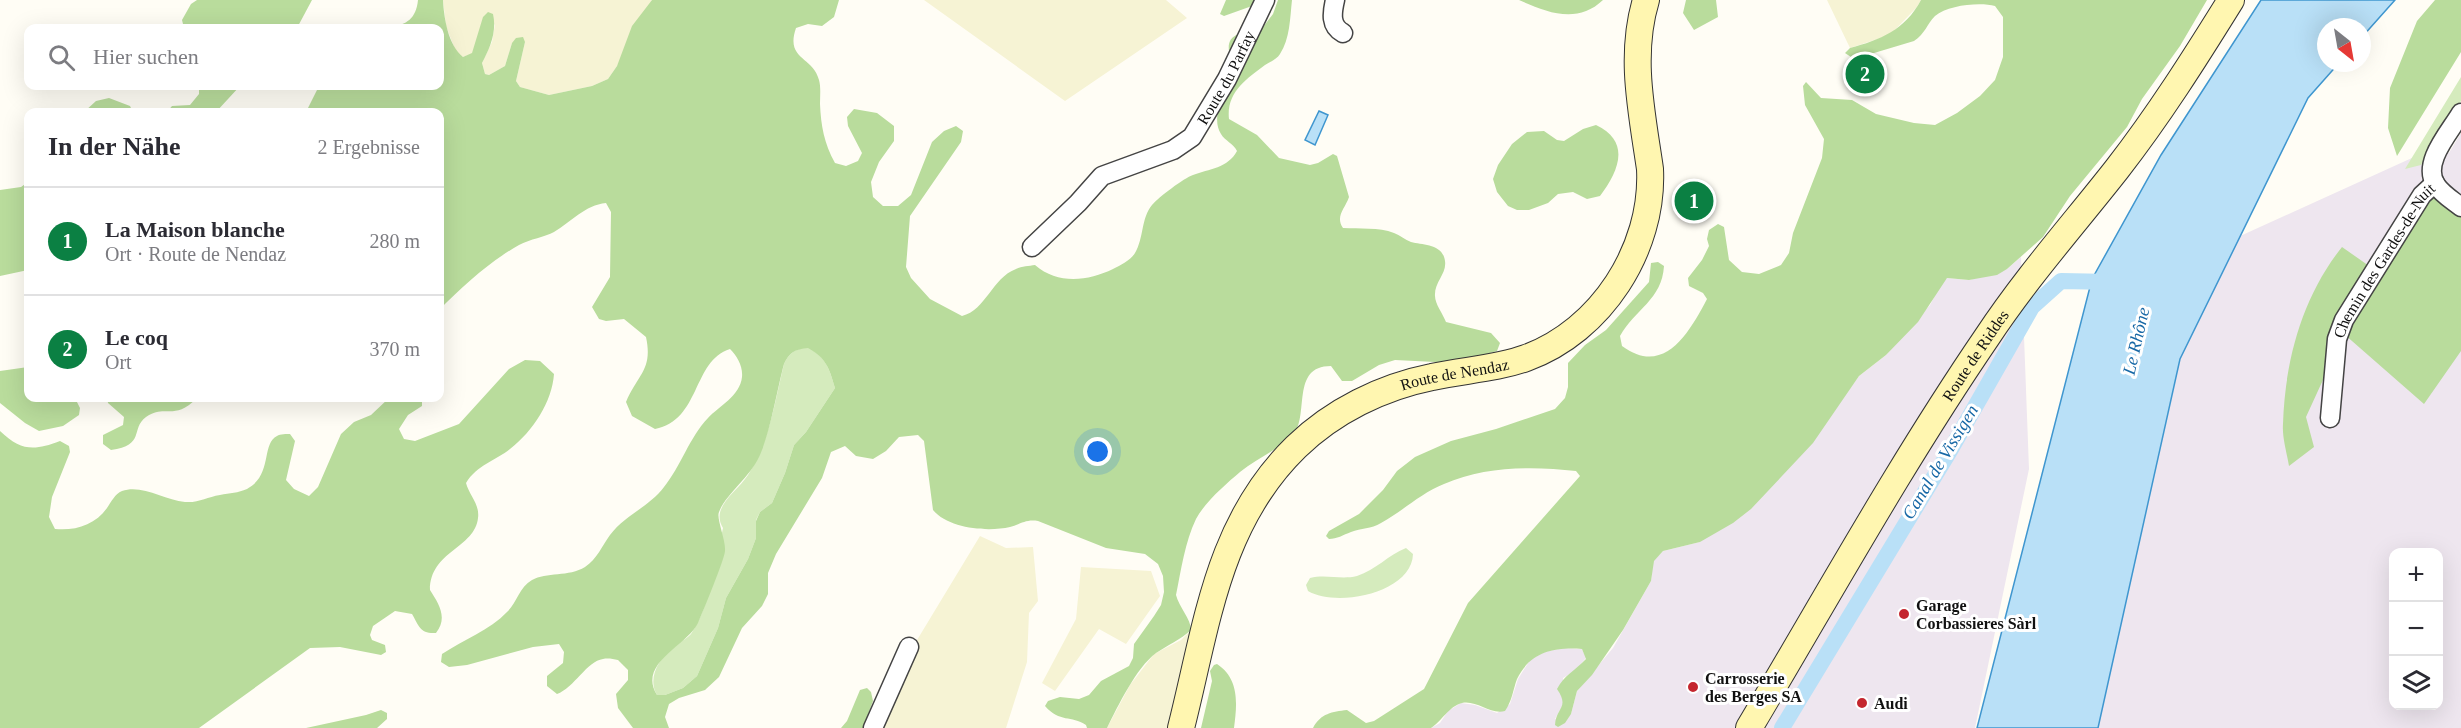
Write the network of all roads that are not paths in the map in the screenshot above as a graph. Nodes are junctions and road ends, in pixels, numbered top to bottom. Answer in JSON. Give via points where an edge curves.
{"nodes":[{"id":1,"x":1265,"y":0,"type":"edge"},
{"id":2,"x":1335,"y":0,"type":"edge"},
{"id":3,"x":1646,"y":0,"type":"edge"},
{"id":4,"x":2231,"y":0,"type":"edge"},
{"id":5,"x":1343,"y":33,"type":"dead end"},
{"id":6,"x":2461,"y":113,"type":"edge"},
{"id":7,"x":2435,"y":183,"type":"junction"},
{"id":8,"x":2461,"y":207,"type":"edge"},
{"id":9,"x":1032,"y":247,"type":"dead end"},
{"id":10,"x":2330,"y":418,"type":"dead end"},
{"id":11,"x":909,"y":647,"type":"dead end"},
{"id":12,"x":873,"y":728,"type":"edge"},
{"id":13,"x":1181,"y":728,"type":"edge"},
{"id":14,"x":1749,"y":728,"type":"edge"}],
"edges":[{"from":1,"to":9,"type":"street","name":"Route du Parfay","via":[[1227,79],[1192,137],[1173,150],[1102,176]]},
{"from":2,"to":5,"type":"street","via":[[1333,21]]},
{"from":3,"to":13,"type":"main road","name":"Route de Nendaz","via":[[1636,67],[1650,186],[1642,232],[1621,278],[1592,316],[1544,350],[1505,364],[1430,377],[1382,392],[1335,416],[1298,446],[1262,485],[1232,539],[1215,589]]},
{"from":4,"to":14,"type":"main road","name":"Route de Riddes","via":[[2154,119],[2020,288],[1986,338],[1901,471]]},
{"from":6,"to":7,"type":"street","name":"Chemin des Gardes-de-Nuit","via":[[2433,161]]},
{"from":7,"to":8,"type":"street"},
{"from":7,"to":10,"type":"street","name":"Chemin des Gardes-de-Nuit","via":[[2422,195],[2344,320],[2337,339]]},
{"from":11,"to":12,"type":"street"}]}
